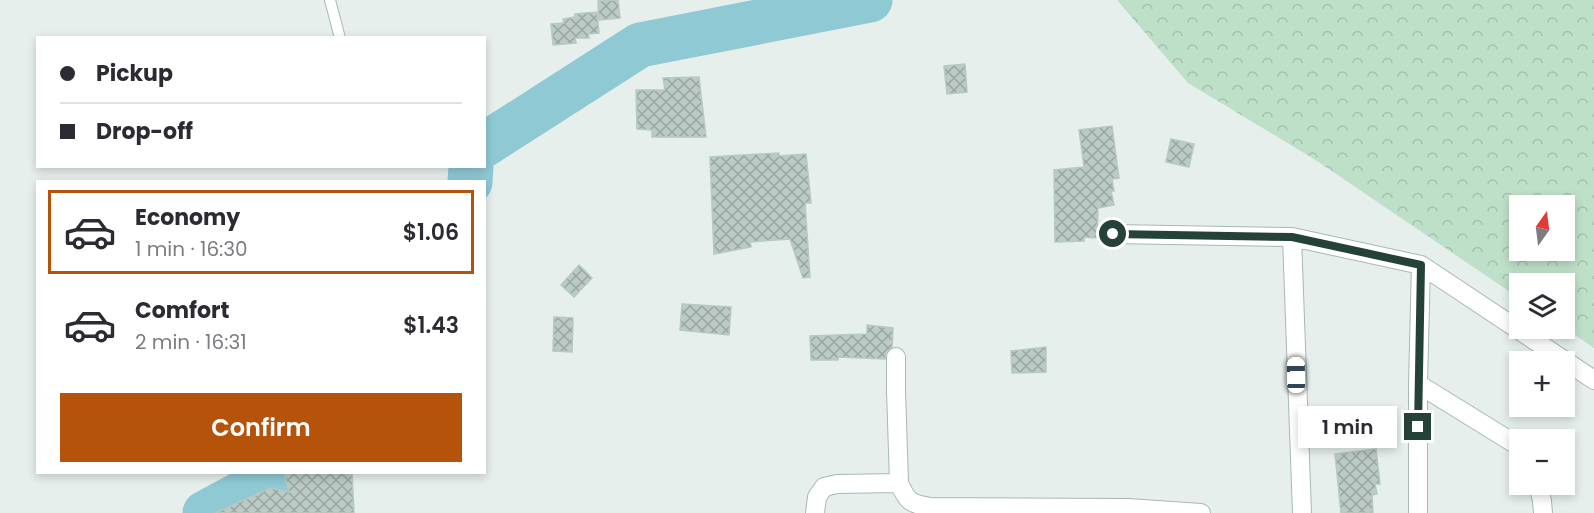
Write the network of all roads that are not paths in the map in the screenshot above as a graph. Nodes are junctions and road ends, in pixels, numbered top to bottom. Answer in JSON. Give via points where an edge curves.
{"nodes":[{"id":1,"x":330,"y":0,"type":"edge"},
{"id":2,"x":339,"y":36,"type":"edge"},
{"id":3,"x":1113,"y":234,"type":"dead end"},
{"id":4,"x":1292,"y":237,"type":"junction"},
{"id":5,"x":1421,"y":265,"type":"junction"},
{"id":6,"x":896,"y":357,"type":"dead end"},
{"id":7,"x":1594,"y":380,"type":"edge"},
{"id":8,"x":1418,"y":384,"type":"junction"},
{"id":9,"x":1509,"y":440,"type":"edge"},
{"id":10,"x":899,"y":483,"type":"junction"},
{"id":11,"x":1541,"y":495,"type":"edge"},
{"id":12,"x":1039,"y":510,"type":"edge"},
{"id":13,"x":1128,"y":510,"type":"edge"},
{"id":14,"x":815,"y":513,"type":"edge"},
{"id":15,"x":1201,"y":513,"type":"edge"},
{"id":16,"x":1302,"y":513,"type":"edge"},
{"id":17,"x":1418,"y":513,"type":"edge"},
{"id":18,"x":1543,"y":513,"type":"edge"}],
"edges":[{"from":1,"to":2,"type":"lane"},
{"from":3,"to":4,"type":"street"},
{"from":4,"to":5,"type":"street"},
{"from":4,"to":16,"type":"street"},
{"from":5,"to":7,"type":"street"},
{"from":5,"to":8,"type":"street"},
{"from":6,"to":10,"type":"street"},
{"from":8,"to":9,"type":"street"},
{"from":8,"to":17,"type":"street"},
{"from":10,"to":12,"type":"street","via":[[905,497],[921,506]]},
{"from":10,"to":14,"type":"street","via":[[824,487],[817,497]]},
{"from":11,"to":18,"type":"street"},
{"from":12,"to":13,"type":"street"},
{"from":13,"to":15,"type":"street"}]}
